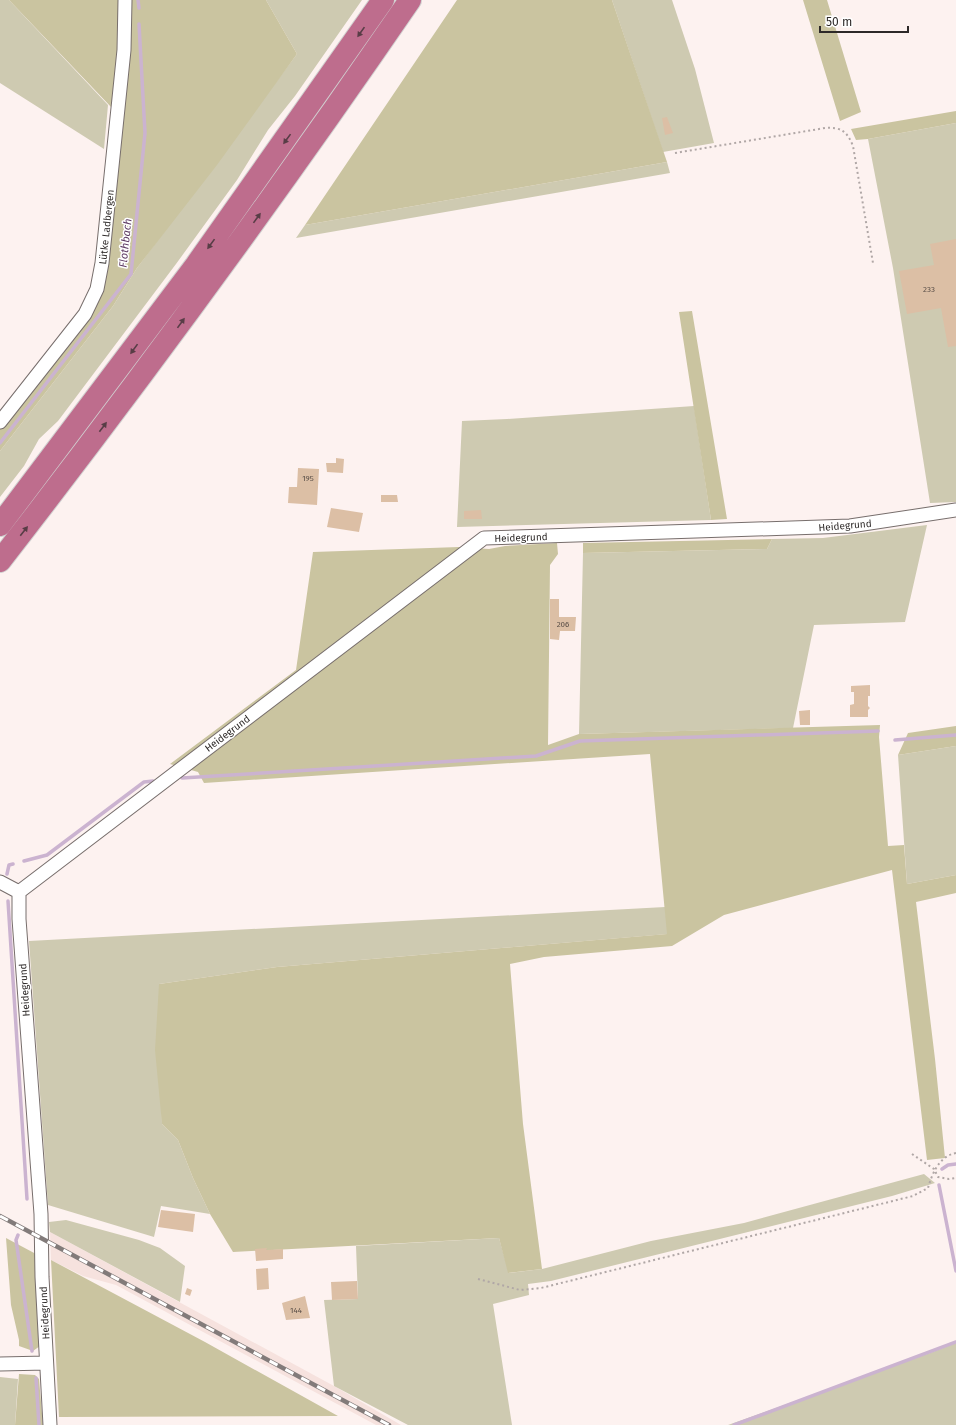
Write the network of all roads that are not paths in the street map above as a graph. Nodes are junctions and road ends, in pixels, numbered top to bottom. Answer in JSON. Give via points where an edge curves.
{"nodes":[{"id":1,"x":125,"y":0,"type":"edge"},
{"id":2,"x":383,"y":0,"type":"edge"},
{"id":3,"x":410,"y":0,"type":"edge"},
{"id":4,"x":0,"y":422,"type":"edge"},
{"id":5,"x":956,"y":510,"type":"edge"},
{"id":6,"x":0,"y":525,"type":"edge"},
{"id":7,"x":0,"y":561,"type":"edge"},
{"id":8,"x":0,"y":882,"type":"edge"},
{"id":9,"x":19,"y":892,"type":"junction"},
{"id":10,"x":46,"y":1363,"type":"junction"},
{"id":11,"x":0,"y":1364,"type":"edge"},
{"id":12,"x":50,"y":1425,"type":"edge"}],
"edges":[{"from":1,"to":4,"type":"street","name":"Lütke Ladbergen","via":[[123,57],[102,263],[97,289],[79,323]]},
{"from":2,"to":6,"type":"highway","one_way":true,"via":[[196,265]]},
{"from":7,"to":3,"type":"highway","one_way":true,"via":[[216,276]]},
{"from":5,"to":9,"type":"street","name":"Heidegrund","via":[[850,526],[484,538]]},
{"from":8,"to":9,"type":"street"},
{"from":9,"to":10,"type":"street","name":"Heidegrund","via":[[42,1214]]},
{"from":10,"to":11,"type":"street"},
{"from":10,"to":12,"type":"street","name":"Heidegrund"}]}
